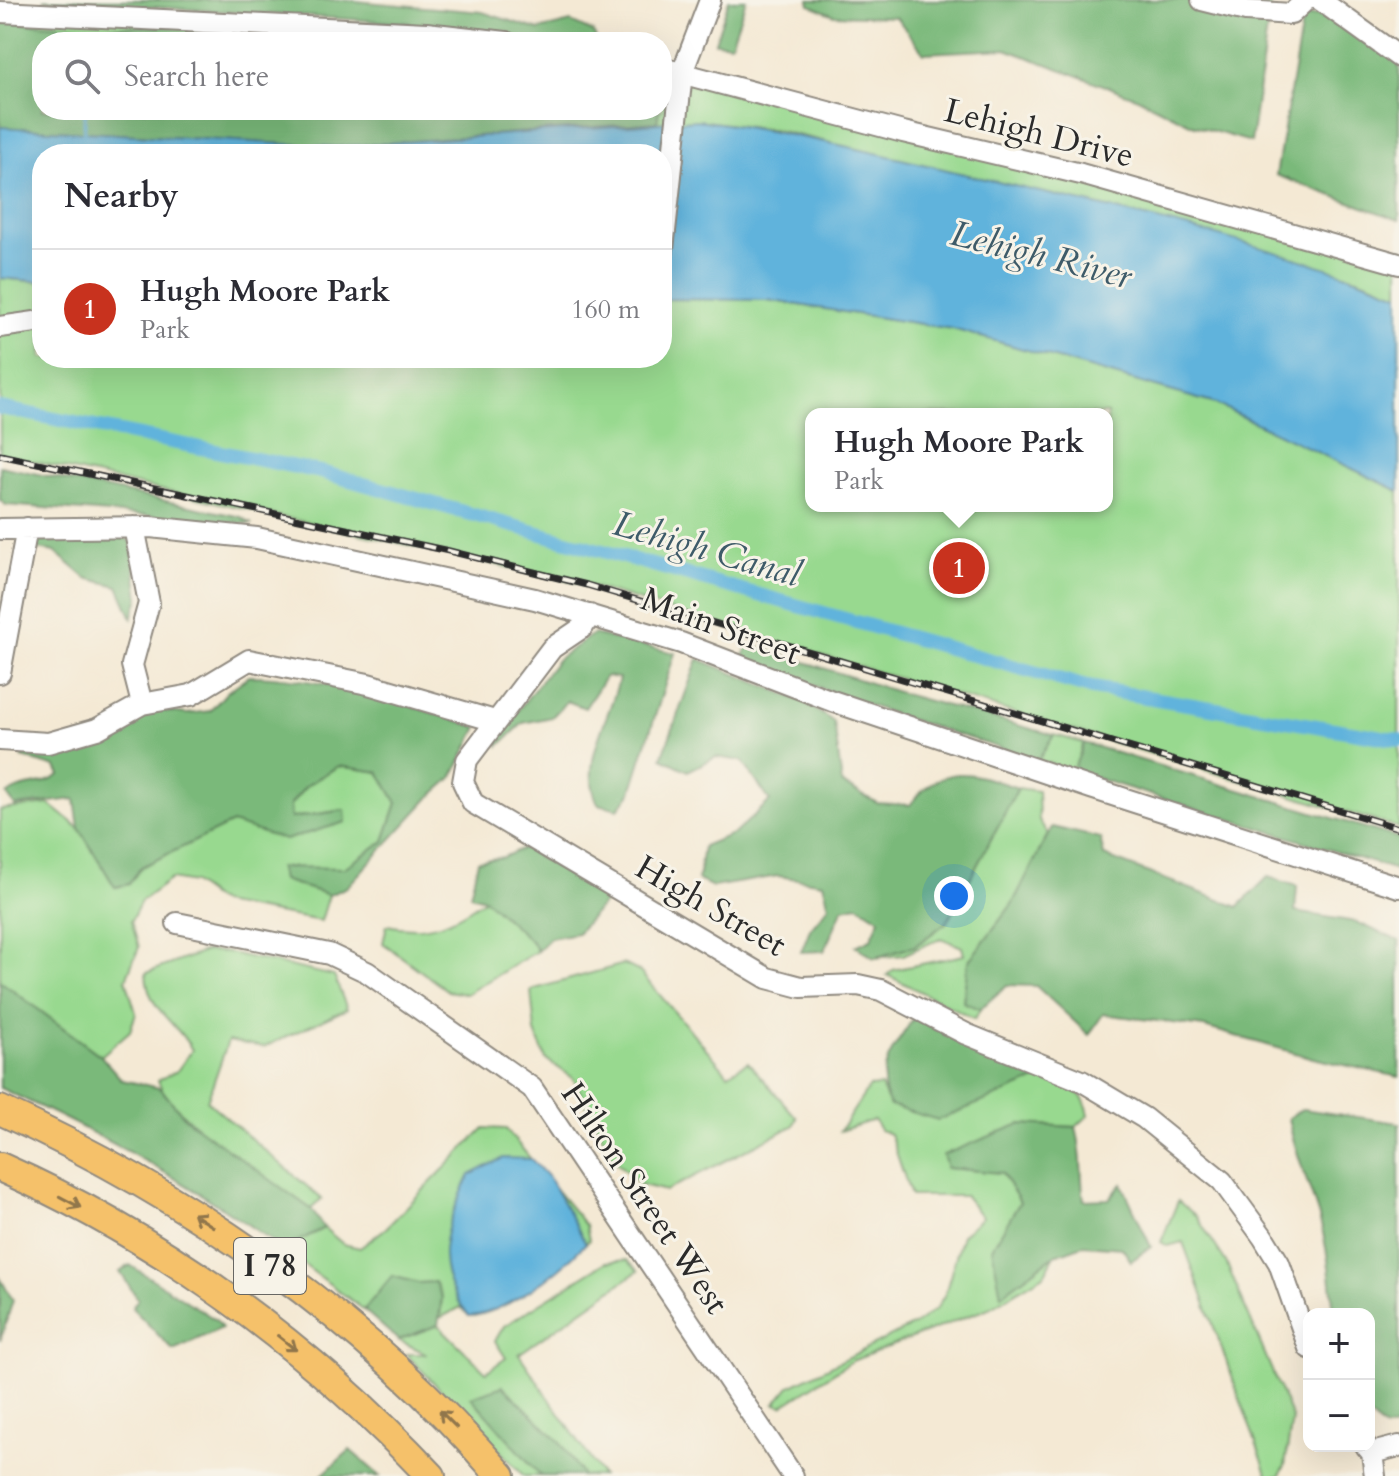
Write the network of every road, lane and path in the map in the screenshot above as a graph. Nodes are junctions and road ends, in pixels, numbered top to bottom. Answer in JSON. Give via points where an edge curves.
{"nodes":[{"id":1,"x":710,"y":0,"type":"edge"},
{"id":2,"x":1202,"y":0,"type":"edge"},
{"id":3,"x":1306,"y":0,"type":"edge"},
{"id":4,"x":1320,"y":0,"type":"edge"},
{"id":5,"x":0,"y":12,"type":"edge"},
{"id":6,"x":406,"y":32,"type":"edge"},
{"id":7,"x":1399,"y":57,"type":"edge"},
{"id":8,"x":672,"y":70,"type":"edge"},
{"id":9,"x":672,"y":162,"type":"edge"},
{"id":10,"x":1399,"y":264,"type":"edge"},
{"id":11,"x":32,"y":322,"type":"edge"},
{"id":12,"x":0,"y":327,"type":"edge"},
{"id":13,"x":134,"y":527,"type":"junction"},
{"id":14,"x":27,"y":528,"type":"junction"},
{"id":15,"x":0,"y":529,"type":"edge"},
{"id":16,"x":590,"y":615,"type":"junction"},
{"id":17,"x":0,"y":673,"type":"edge"},
{"id":18,"x":142,"y":704,"type":"junction"},
{"id":19,"x":495,"y":721,"type":"junction"},
{"id":20,"x":0,"y":740,"type":"edge"},
{"id":21,"x":1399,"y":887,"type":"edge"},
{"id":22,"x":177,"y":923,"type":"dead end"},
{"id":23,"x":0,"y":1110,"type":"edge"},
{"id":24,"x":0,"y":1167,"type":"edge"},
{"id":25,"x":1303,"y":1331,"type":"edge"},
{"id":26,"x":1399,"y":1446,"type":"edge"},
{"id":27,"x":1375,"y":1449,"type":"edge"},
{"id":28,"x":1369,"y":1452,"type":"edge"},
{"id":29,"x":431,"y":1476,"type":"edge"},
{"id":30,"x":501,"y":1476,"type":"edge"},
{"id":31,"x":793,"y":1476,"type":"edge"},
{"id":32,"x":1375,"y":1476,"type":"edge"}],
"edges":[{"from":1,"to":8,"type":"street"},
{"from":2,"to":3,"type":"street","via":[[1246,11],[1291,14]]},
{"from":4,"to":7,"type":"street"},
{"from":5,"to":6,"type":"street"},
{"from":8,"to":9,"type":"street","via":[[679,94]]},
{"from":8,"to":10,"type":"street","name":"Lehigh Drive","via":[[1081,174]]},
{"from":11,"to":12,"type":"street"},
{"from":13,"to":14,"type":"street","name":"Main Street"},
{"from":13,"to":16,"type":"street","name":"Main Street","via":[[257,538]]},
{"from":13,"to":18,"type":"street","via":[[149,603],[132,665]]},
{"from":14,"to":15,"type":"street","name":"Main Street"},
{"from":14,"to":17,"type":"street"},
{"from":16,"to":19,"type":"street","name":"High Street","via":[[583,627],[552,648]]},
{"from":16,"to":21,"type":"street","name":"Main Street","via":[[1076,784]]},
{"from":18,"to":19,"type":"street","via":[[191,695],[249,660],[368,684]]},
{"from":18,"to":20,"type":"street","via":[[97,729],[48,743]]},
{"from":19,"to":25,"type":"street","name":"High Street","via":[[463,771],[473,803],[767,978],[801,987],[858,985],[881,990],[966,1034],[1082,1081],[1176,1141],[1222,1181],[1279,1263]]},
{"from":22,"to":31,"type":"street","name":"Hilton Street West","via":[[329,954],[367,972],[532,1088]]},
{"from":30,"to":23,"type":"highway","number":"I 78","one_way":true,"via":[[376,1349],[261,1260],[141,1182]]},
{"from":24,"to":29,"type":"highway","number":"I 78","one_way":true,"via":[[140,1239],[221,1293],[334,1382]]},
{"from":26,"to":27,"type":"street"},
{"from":28,"to":32,"type":"street"}]}
